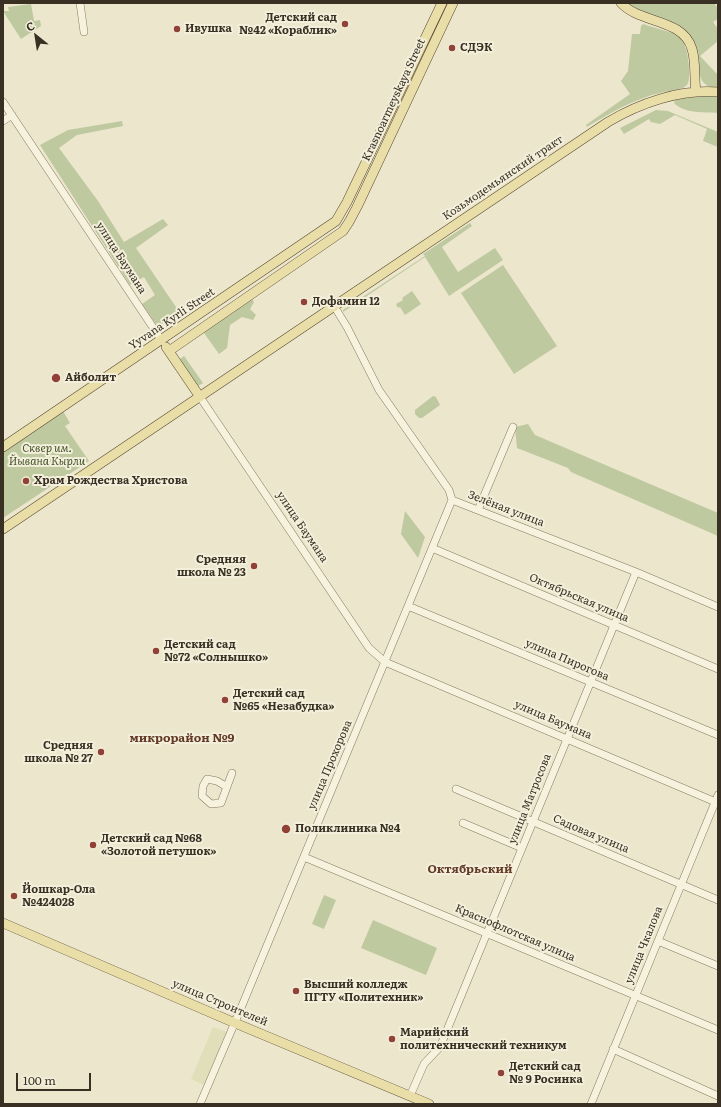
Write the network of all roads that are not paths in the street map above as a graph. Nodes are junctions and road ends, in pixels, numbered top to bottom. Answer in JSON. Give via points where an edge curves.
{"nodes":[{"id":1,"x":80,"y":3,"type":"edge"},
{"id":2,"x":442,"y":3,"type":"edge"},
{"id":3,"x":453,"y":3,"type":"edge"},
{"id":4,"x":621,"y":3,"type":"edge"},
{"id":5,"x":84,"y":32,"type":"dead end"},
{"id":6,"x":406,"y":78,"type":"junction"},
{"id":7,"x":416,"y":82,"type":"junction"},
{"id":8,"x":696,"y":92,"type":"junction"},
{"id":9,"x":718,"y":92,"type":"edge"},
{"id":10,"x":3,"y":102,"type":"edge"},
{"id":11,"x":393,"y":104,"type":"junction"},
{"id":12,"x":403,"y":109,"type":"junction"},
{"id":13,"x":12,"y":115,"type":"junction"},
{"id":14,"x":3,"y":121,"type":"edge"},
{"id":15,"x":346,"y":202,"type":"junction"},
{"id":16,"x":357,"y":207,"type":"junction"},
{"id":17,"x":241,"y":286,"type":"junction"},
{"id":18,"x":248,"y":296,"type":"junction"},
{"id":19,"x":334,"y":306,"type":"junction"},
{"id":20,"x":162,"y":341,"type":"junction"},
{"id":21,"x":168,"y":351,"type":"junction"},
{"id":22,"x":200,"y":397,"type":"junction"},
{"id":23,"x":513,"y":427,"type":"dead end"},
{"id":24,"x":3,"y":447,"type":"edge"},
{"id":25,"x":452,"y":500,"type":"junction"},
{"id":26,"x":478,"y":510,"type":"junction"},
{"id":27,"x":3,"y":529,"type":"edge"},
{"id":28,"x":432,"y":548,"type":"junction"},
{"id":29,"x":636,"y":572,"type":"junction"},
{"id":30,"x":408,"y":606,"type":"junction"},
{"id":31,"x":718,"y":607,"type":"edge"},
{"id":32,"x":614,"y":625,"type":"junction"},
{"id":33,"x":385,"y":662,"type":"junction"},
{"id":34,"x":718,"y":669,"type":"edge"},
{"id":35,"x":591,"y":682,"type":"junction"},
{"id":36,"x":718,"y":735,"type":"edge"},
{"id":37,"x":567,"y":739,"type":"junction"},
{"id":38,"x":232,"y":773,"type":"dead end"},
{"id":39,"x":227,"y":787,"type":"dead end"},
{"id":40,"x":456,"y":789,"type":"dead end"},
{"id":41,"x":717,"y":800,"type":"edge"},
{"id":42,"x":533,"y":822,"type":"junction"},
{"id":43,"x":463,"y":823,"type":"dead end"},
{"id":44,"x":522,"y":848,"type":"junction"},
{"id":45,"x":304,"y":857,"type":"junction"},
{"id":46,"x":682,"y":884,"type":"junction"},
{"id":47,"x":718,"y":900,"type":"edge"},
{"id":48,"x":3,"y":923,"type":"edge"},
{"id":49,"x":487,"y":933,"type":"junction"},
{"id":50,"x":658,"y":941,"type":"junction"},
{"id":51,"x":718,"y":966,"type":"edge"},
{"id":52,"x":636,"y":995,"type":"junction"},
{"id":53,"x":235,"y":1023,"type":"junction"},
{"id":54,"x":718,"y":1030,"type":"edge"},
{"id":55,"x":613,"y":1050,"type":"junction"},
{"id":56,"x":410,"y":1096,"type":"junction"},
{"id":57,"x":718,"y":1096,"type":"edge"},
{"id":58,"x":200,"y":1104,"type":"edge"},
{"id":59,"x":429,"y":1104,"type":"edge"},
{"id":60,"x":591,"y":1104,"type":"edge"}],
"edges":[{"from":1,"to":5,"type":"street"},
{"from":2,"to":6,"type":"main road","name":"Krasnoarmeyskaya Street"},
{"from":3,"to":7,"type":"main road","name":"Krasnoarmeyskaya Street"},
{"from":4,"to":8,"type":"main road","via":[[635,14],[678,30],[688,41],[693,54]]},
{"from":6,"to":7,"type":"main road"},
{"from":6,"to":11,"type":"main road","name":"Krasnoarmeyskaya Street"},
{"from":7,"to":12,"type":"main road","name":"Krasnoarmeyskaya Street"},
{"from":8,"to":9,"type":"main road","name":"Козьмодемьянский тракт"},
{"from":8,"to":19,"type":"main road","name":"Козьмодемьянский тракт","via":[[653,102],[615,118]]},
{"from":10,"to":13,"type":"street","name":"улица Баумана"},
{"from":11,"to":12,"type":"main road"},
{"from":11,"to":15,"type":"main road","name":"Krasnoarmeyskaya Street"},
{"from":12,"to":16,"type":"main road","name":"Krasnoarmeyskaya Street"},
{"from":13,"to":14,"type":"street"},
{"from":13,"to":20,"type":"street","name":"улица Баумана"},
{"from":15,"to":16,"type":"main road"},
{"from":15,"to":17,"type":"main road","name":"Yyvana Kyrli Street","via":[[332,225]]},
{"from":16,"to":18,"type":"main road","via":[[339,234]]},
{"from":17,"to":18,"type":"main road"},
{"from":17,"to":20,"type":"main road","name":"Yyvana Kyrli Street"},
{"from":18,"to":21,"type":"main road"},
{"from":19,"to":22,"type":"main road"},
{"from":19,"to":25,"type":"street","name":"Зелёная улица","via":[[379,390],[449,490]]},
{"from":20,"to":21,"type":"main road","name":"улица Баумана"},
{"from":20,"to":24,"type":"main road","name":"Yyvana Kyrli Street"},
{"from":21,"to":22,"type":"main road","name":"улица Баумана"},
{"from":22,"to":27,"type":"main road"},
{"from":22,"to":33,"type":"street","name":"улица Баумана","via":[[369,648]]},
{"from":23,"to":26,"type":"street"},
{"from":25,"to":26,"type":"street","name":"Зелёная улица"},
{"from":25,"to":28,"type":"street","name":"улица Прохорова"},
{"from":26,"to":29,"type":"street","name":"Зелёная улица"},
{"from":28,"to":30,"type":"street","name":"улица Прохорова"},
{"from":28,"to":32,"type":"street","name":"Октябрьская улица"},
{"from":29,"to":31,"type":"street","name":"Зелёная улица"},
{"from":29,"to":32,"type":"street","name":"улица Матросова"},
{"from":30,"to":33,"type":"street","name":"улица Прохорова"},
{"from":30,"to":35,"type":"street","name":"улица Пирогова"},
{"from":32,"to":34,"type":"street","name":"Октябрьская улица"},
{"from":32,"to":35,"type":"street","name":"улица Матросова"},
{"from":33,"to":37,"type":"street","name":"улица Баумана"},
{"from":33,"to":45,"type":"street","name":"улица Прохорова"},
{"from":35,"to":36,"type":"street","name":"улица Пирогова"},
{"from":35,"to":37,"type":"street","name":"улица Матросова"},
{"from":37,"to":41,"type":"street","name":"улица Баумана"},
{"from":37,"to":42,"type":"street","name":"улица Матросова"},
{"from":38,"to":39,"type":"street"},
{"from":40,"to":42,"type":"street","name":"Садовая улица"},
{"from":41,"to":46,"type":"street","name":"улица Чкалова"},
{"from":42,"to":44,"type":"street","name":"улица Матросова"},
{"from":42,"to":46,"type":"street","name":"Садовая улица"},
{"from":43,"to":44,"type":"street"},
{"from":44,"to":49,"type":"street","name":"улица Матросова"},
{"from":45,"to":49,"type":"street","name":"Краснофлотская улица"},
{"from":45,"to":53,"type":"street","name":"улица Прохорова"},
{"from":46,"to":47,"type":"street","name":"Садовая улица"},
{"from":46,"to":50,"type":"street","name":"улица Чкалова"},
{"from":48,"to":53,"type":"main road","name":"улица Строителей"},
{"from":49,"to":52,"type":"street","name":"Краснофлотская улица"},
{"from":49,"to":56,"type":"street","name":"улица Матросова","via":[[440,1047],[424,1064]]},
{"from":50,"to":51,"type":"street"},
{"from":50,"to":52,"type":"street","name":"улица Чкалова"},
{"from":52,"to":54,"type":"street","name":"Краснофлотская улица"},
{"from":52,"to":55,"type":"street","name":"улица Чкалова"},
{"from":53,"to":56,"type":"main road","name":"улица Строителей"},
{"from":53,"to":58,"type":"street","name":"улица Прохорова"},
{"from":55,"to":57,"type":"street"},
{"from":55,"to":60,"type":"street","name":"улица Чкалова"},
{"from":56,"to":59,"type":"main road","name":"улица Строителей"}]}
